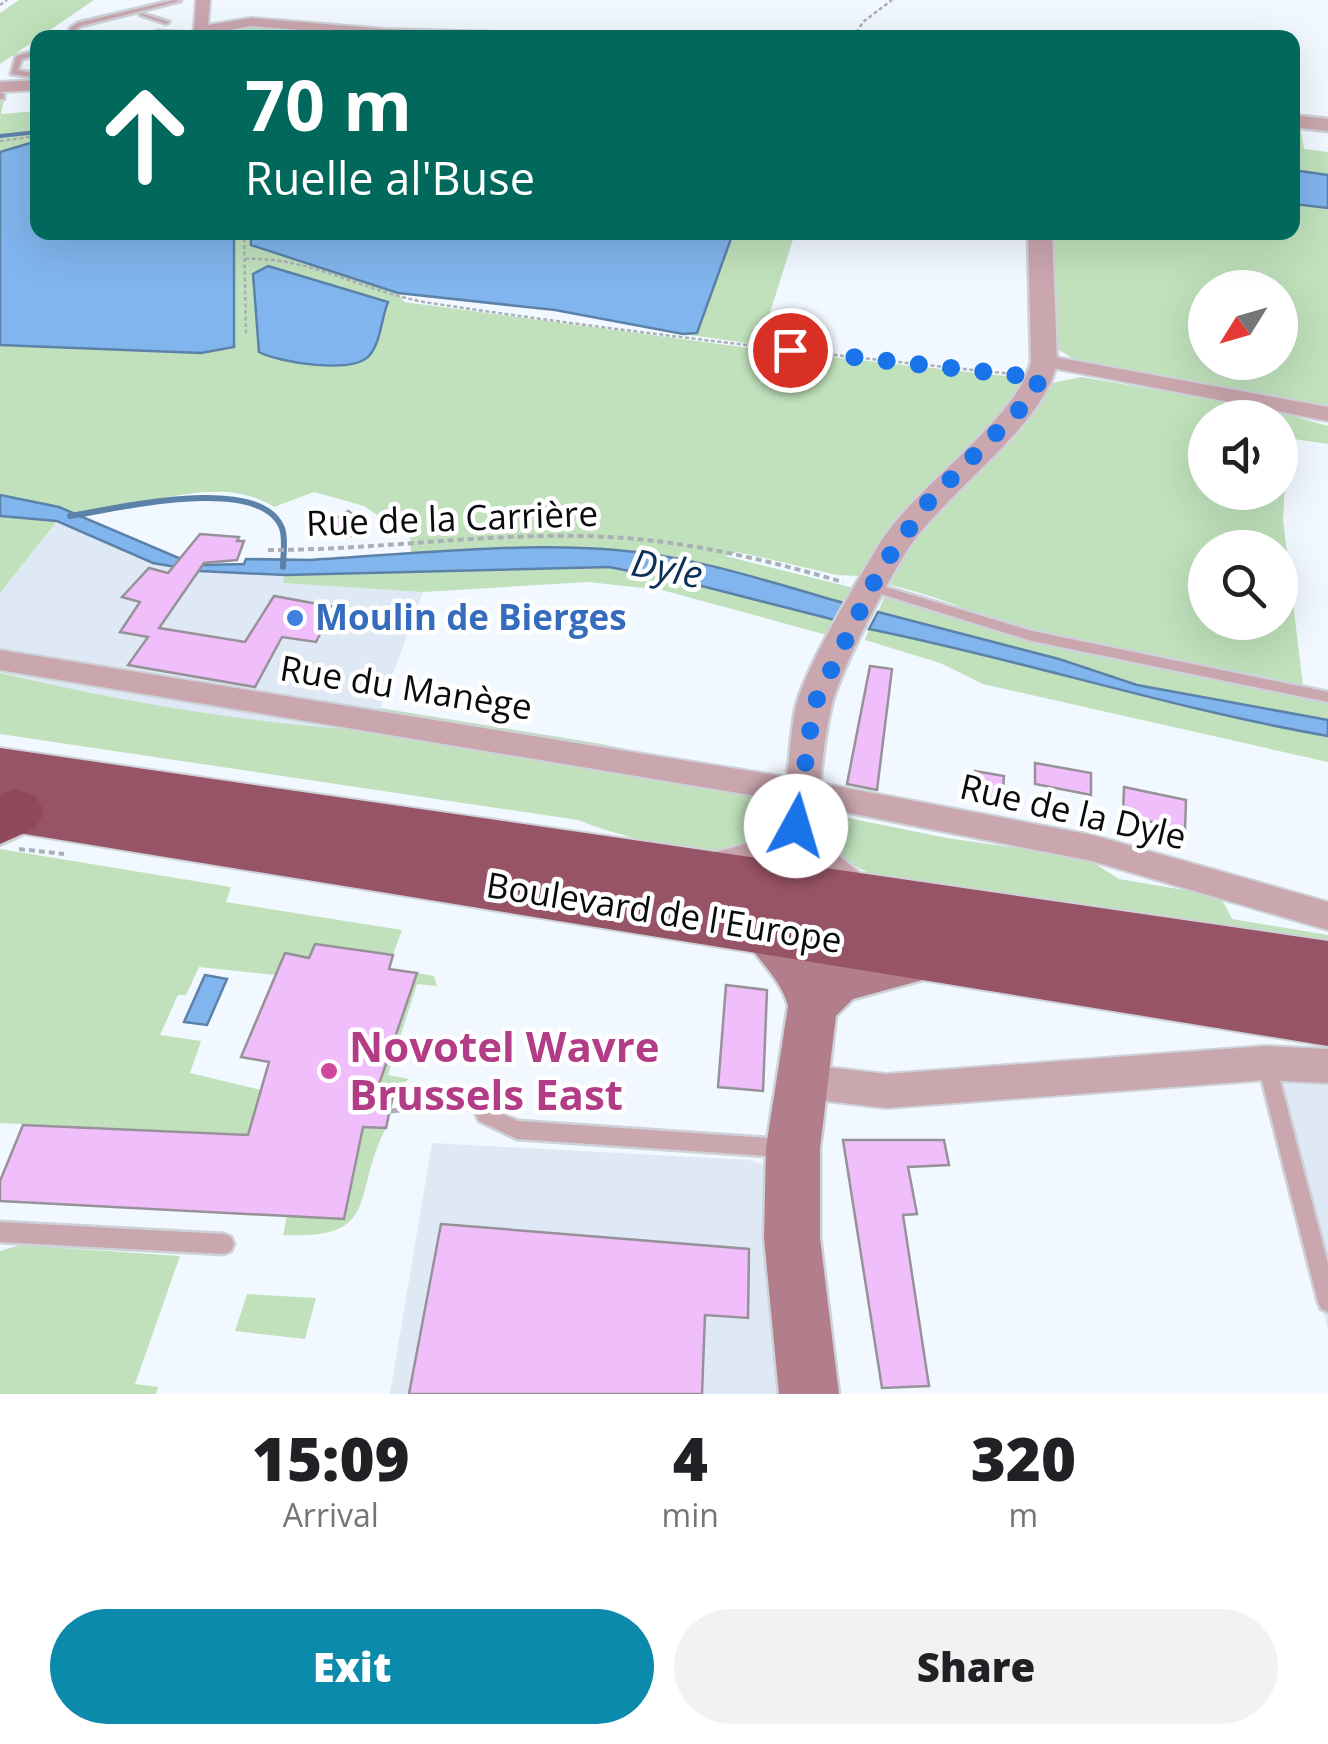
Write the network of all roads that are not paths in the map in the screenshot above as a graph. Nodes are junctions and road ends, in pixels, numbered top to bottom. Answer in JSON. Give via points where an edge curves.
{"nodes":[{"id":1,"x":203,"y":0,"type":"edge"},
{"id":2,"x":180,"y":1,"type":"edge"},
{"id":3,"x":122,"y":14,"type":"junction"},
{"id":4,"x":166,"y":22,"type":"junction"},
{"id":5,"x":74,"y":30,"type":"edge"},
{"id":6,"x":160,"y":30,"type":"edge"},
{"id":7,"x":198,"y":30,"type":"edge"},
{"id":8,"x":218,"y":30,"type":"edge"},
{"id":9,"x":351,"y":30,"type":"edge"},
{"id":10,"x":30,"y":55,"type":"edge"},
{"id":11,"x":30,"y":75,"type":"edge"},
{"id":12,"x":30,"y":87,"type":"edge"},
{"id":13,"x":0,"y":93,"type":"edge"},
{"id":14,"x":1300,"y":122,"type":"edge"},
{"id":15,"x":1328,"y":126,"type":"edge"},
{"id":16,"x":1040,"y":240,"type":"edge"},
{"id":17,"x":1043,"y":370,"type":"junction"},
{"id":18,"x":1328,"y":414,"type":"edge"},
{"id":19,"x":862,"y":609,"type":"junction"},
{"id":20,"x":0,"y":660,"type":"edge"},
{"id":21,"x":1328,"y":697,"type":"edge"},
{"id":22,"x":4,"y":802,"type":"edge"},
{"id":23,"x":798,"y":808,"type":"junction"},
{"id":24,"x":688,"y":872,"type":"junction"},
{"id":25,"x":859,"y":897,"type":"junction"},
{"id":26,"x":1328,"y":916,"type":"edge"},
{"id":27,"x":763,"y":930,"type":"junction"},
{"id":28,"x":938,"y":957,"type":"junction"},
{"id":29,"x":1328,"y":968,"type":"edge"},
{"id":30,"x":812,"y":1006,"type":"junction"},
{"id":31,"x":1328,"y":1019,"type":"edge"},
{"id":32,"x":1266,"y":1063,"type":"junction"},
{"id":33,"x":1328,"y":1066,"type":"edge"},
{"id":34,"x":800,"y":1081,"type":"junction"},
{"id":35,"x":486,"y":1116,"type":"dead end"},
{"id":36,"x":793,"y":1148,"type":"junction"},
{"id":37,"x":0,"y":1232,"type":"edge"},
{"id":38,"x":224,"y":1244,"type":"dead end"},
{"id":39,"x":1328,"y":1302,"type":"edge"},
{"id":40,"x":809,"y":1394,"type":"edge"}],
"edges":[{"from":1,"to":7,"type":"street"},
{"from":2,"to":3,"type":"lane"},
{"from":2,"to":4,"type":"lane"},
{"from":3,"to":4,"type":"lane"},
{"from":3,"to":5,"type":"lane"},
{"from":4,"to":6,"type":"lane"},
{"from":8,"to":9,"type":"street","via":[[261,22]]},
{"from":10,"to":11,"type":"lane","via":[[19,58],[14,72]]},
{"from":12,"to":13,"type":"street"},
{"from":14,"to":15,"type":"street"},
{"from":16,"to":17,"type":"street"},
{"from":17,"to":18,"type":"street"},
{"from":17,"to":19,"type":"street","via":[[1025,404],[907,526]]},
{"from":19,"to":21,"type":"lane","via":[[1032,636]]},
{"from":19,"to":23,"type":"street","via":[[814,705]]},
{"from":20,"to":23,"type":"street","name":"Rue du Manège"},
{"from":22,"to":24,"type":"highway","name":"Boulevard de l'Europe"},
{"from":22,"to":27,"type":"highway","name":"Boulevard de l'Europe"},
{"from":23,"to":24,"type":"street","via":[[772,852]]},
{"from":23,"to":25,"type":"street","via":[[809,854]]},
{"from":23,"to":26,"type":"street","name":"Rue de la Dyle","via":[[1092,848]]},
{"from":24,"to":25,"type":"highway","name":"Boulevard de l'Europe"},
{"from":25,"to":29,"type":"highway","name":"Boulevard de l'Europe"},
{"from":27,"to":28,"type":"highway","name":"Boulevard de l'Europe"},
{"from":27,"to":30,"type":"main road","via":[[804,974]]},
{"from":28,"to":30,"type":"main road","via":[[839,980]]},
{"from":28,"to":31,"type":"highway","name":"Boulevard de l'Europe"},
{"from":30,"to":34,"type":"main road"},
{"from":32,"to":33,"type":"street"},
{"from":32,"to":34,"type":"street","via":[[886,1091]]},
{"from":32,"to":39,"type":"lane"},
{"from":34,"to":36,"type":"main road"},
{"from":35,"to":36,"type":"lane","via":[[518,1130]]},
{"from":36,"to":40,"type":"main road","via":[[792,1238]]},
{"from":37,"to":38,"type":"lane"}]}
